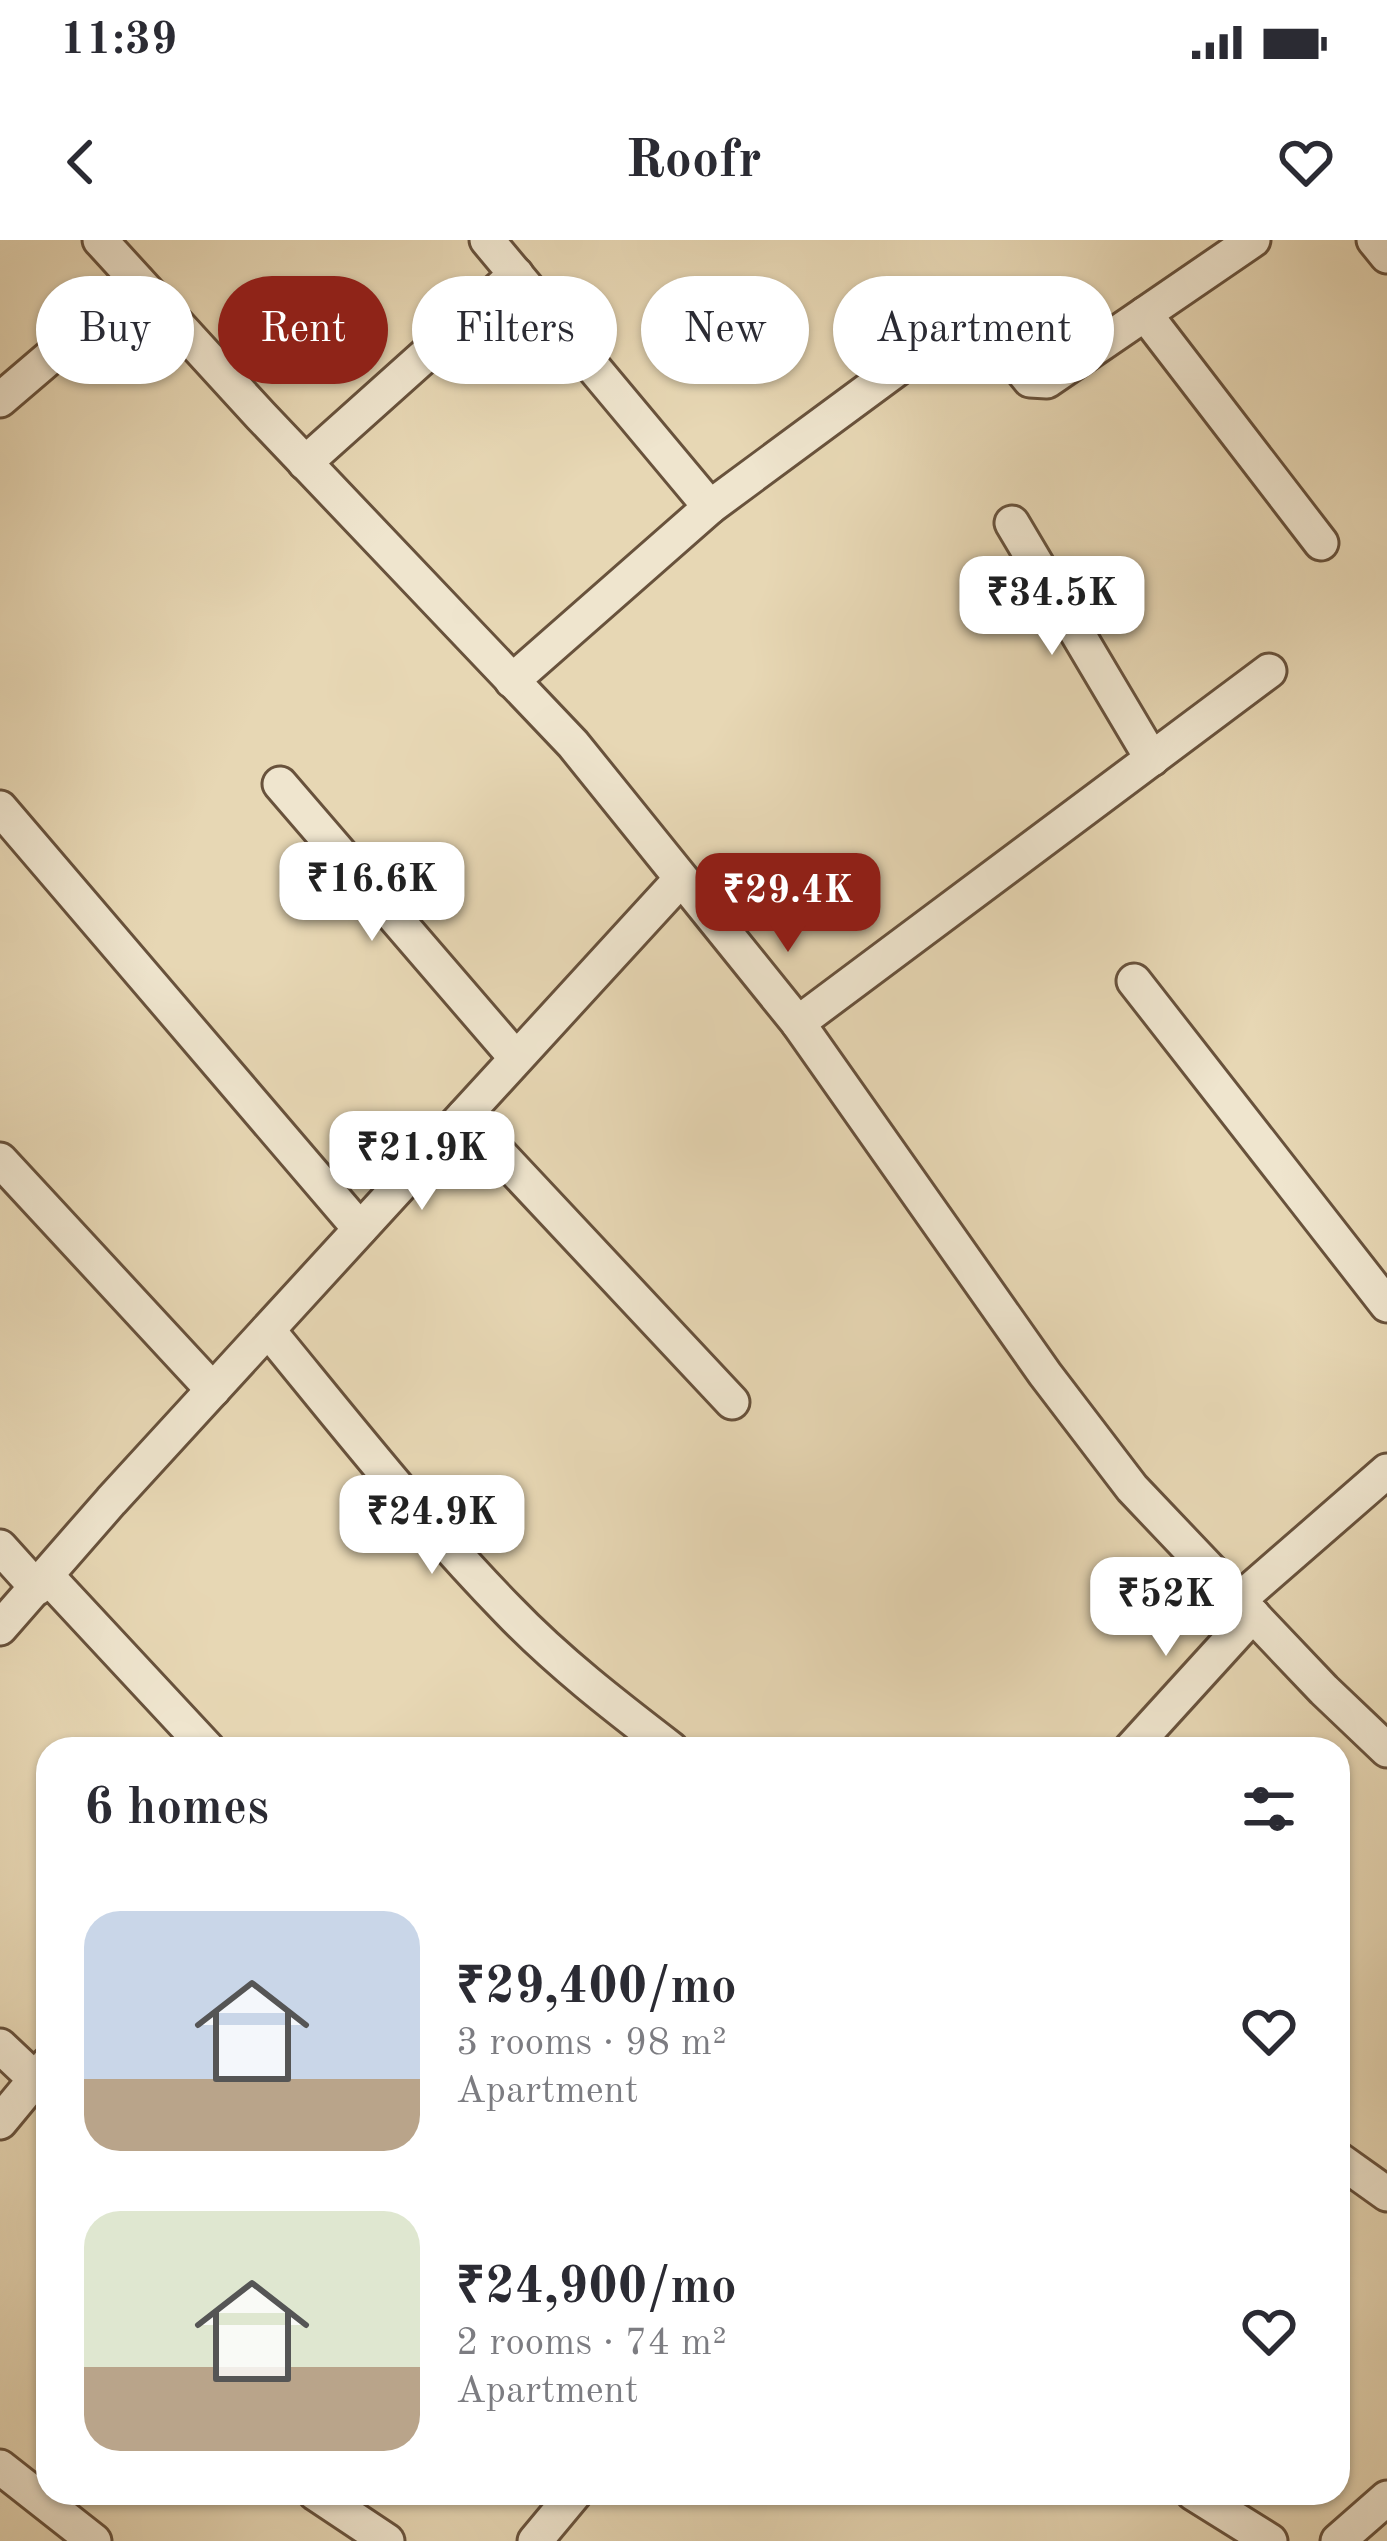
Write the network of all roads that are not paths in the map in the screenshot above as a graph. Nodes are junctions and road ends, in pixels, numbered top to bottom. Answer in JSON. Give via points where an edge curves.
{"nodes":[{"id":1,"x":100,"y":240,"type":"edge"},
{"id":2,"x":487,"y":240,"type":"edge"},
{"id":3,"x":1253,"y":240,"type":"edge"},
{"id":4,"x":1374,"y":240,"type":"edge"},
{"id":5,"x":1387,"y":256,"type":"edge"},
{"id":6,"x":516,"y":274,"type":"junction"},
{"id":7,"x":133,"y":276,"type":"edge"},
{"id":8,"x":1145,"y":314,"type":"junction"},
{"id":9,"x":194,"y":343,"type":"edge"},
{"id":10,"x":36,"y":369,"type":"edge"},
{"id":11,"x":0,"y":400,"type":"edge"},
{"id":12,"x":305,"y":463,"type":"junction"},
{"id":13,"x":710,"y":507,"type":"junction"},
{"id":14,"x":1012,"y":523,"type":"dead end"},
{"id":15,"x":1322,"y":544,"type":"dead end"},
{"id":16,"x":1269,"y":671,"type":"dead end"},
{"id":17,"x":512,"y":681,"type":"junction"},
{"id":18,"x":1152,"y":759,"type":"junction"},
{"id":19,"x":280,"y":784,"type":"dead end"},
{"id":20,"x":0,"y":808,"type":"edge"},
{"id":21,"x":681,"y":879,"type":"junction"},
{"id":22,"x":1134,"y":981,"type":"dead end"},
{"id":23,"x":798,"y":1023,"type":"junction"},
{"id":24,"x":516,"y":1058,"type":"junction"},
{"id":25,"x":464,"y":1116,"type":"junction"},
{"id":26,"x":0,"y":1160,"type":"edge"},
{"id":27,"x":360,"y":1229,"type":"junction"},
{"id":28,"x":1387,"y":1305,"type":"edge"},
{"id":29,"x":268,"y":1330,"type":"junction"},
{"id":30,"x":213,"y":1390,"type":"junction"},
{"id":31,"x":732,"y":1402,"type":"dead end"},
{"id":32,"x":1387,"y":1472,"type":"edge"},
{"id":33,"x":0,"y":1547,"type":"edge"},
{"id":34,"x":42,"y":1582,"type":"junction"},
{"id":35,"x":1246,"y":1608,"type":"junction"},
{"id":36,"x":0,"y":1628,"type":"edge"},
{"id":37,"x":196,"y":1737,"type":"edge"},
{"id":38,"x":656,"y":1737,"type":"edge"},
{"id":39,"x":1141,"y":1737,"type":"edge"},
{"id":40,"x":1387,"y":1750,"type":"edge"},
{"id":41,"x":0,"y":2046,"type":"edge"},
{"id":42,"x":36,"y":2068,"type":"edge"},
{"id":43,"x":36,"y":2079,"type":"edge"},
{"id":44,"x":0,"y":2122,"type":"edge"},
{"id":45,"x":1350,"y":2168,"type":"edge"},
{"id":46,"x":1387,"y":2194,"type":"edge"},
{"id":47,"x":0,"y":2467,"type":"edge"},
{"id":48,"x":36,"y":2495,"type":"edge"},
{"id":49,"x":1387,"y":2498,"type":"edge"},
{"id":50,"x":48,"y":2505,"type":"edge"},
{"id":51,"x":333,"y":2505,"type":"edge"},
{"id":52,"x":565,"y":2505,"type":"edge"},
{"id":53,"x":1212,"y":2505,"type":"edge"},
{"id":54,"x":94,"y":2541,"type":"edge"},
{"id":55,"x":387,"y":2541,"type":"edge"},
{"id":56,"x":535,"y":2541,"type":"edge"},
{"id":57,"x":1270,"y":2541,"type":"edge"},
{"id":58,"x":1338,"y":2541,"type":"edge"}],
"edges":[{"from":1,"to":7,"type":"street"},
{"from":2,"to":6,"type":"street"},
{"from":3,"to":8,"type":"street"},
{"from":4,"to":5,"type":"street"},
{"from":6,"to":12,"type":"street"},
{"from":6,"to":13,"type":"street"},
{"from":8,"to":13,"type":"street","via":[[1037,382],[982,322],[965,318]]},
{"from":8,"to":15,"type":"street"},
{"from":9,"to":12,"type":"street"},
{"from":10,"to":11,"type":"street"},
{"from":12,"to":17,"type":"street"},
{"from":13,"to":17,"type":"street"},
{"from":14,"to":18,"type":"street"},
{"from":16,"to":18,"type":"street"},
{"from":17,"to":21,"type":"street"},
{"from":18,"to":23,"type":"street"},
{"from":19,"to":24,"type":"street"},
{"from":20,"to":27,"type":"street"},
{"from":21,"to":23,"type":"street"},
{"from":21,"to":24,"type":"street"},
{"from":22,"to":28,"type":"street"},
{"from":23,"to":35,"type":"street","via":[[1132,1489]]},
{"from":24,"to":25,"type":"street"},
{"from":25,"to":27,"type":"street"},
{"from":25,"to":31,"type":"street"},
{"from":26,"to":30,"type":"street"},
{"from":27,"to":29,"type":"street"},
{"from":29,"to":30,"type":"street"},
{"from":29,"to":38,"type":"street","via":[[510,1612]]},
{"from":30,"to":34,"type":"street"},
{"from":32,"to":35,"type":"street"},
{"from":33,"to":34,"type":"street"},
{"from":34,"to":36,"type":"street"},
{"from":34,"to":37,"type":"street"},
{"from":35,"to":39,"type":"street"},
{"from":35,"to":40,"type":"street"},
{"from":41,"to":42,"type":"street"},
{"from":43,"to":44,"type":"street"},
{"from":45,"to":46,"type":"street"},
{"from":47,"to":48,"type":"street"},
{"from":49,"to":58,"type":"street"},
{"from":50,"to":54,"type":"street"},
{"from":51,"to":55,"type":"street"},
{"from":52,"to":56,"type":"street"},
{"from":53,"to":57,"type":"street"}]}
